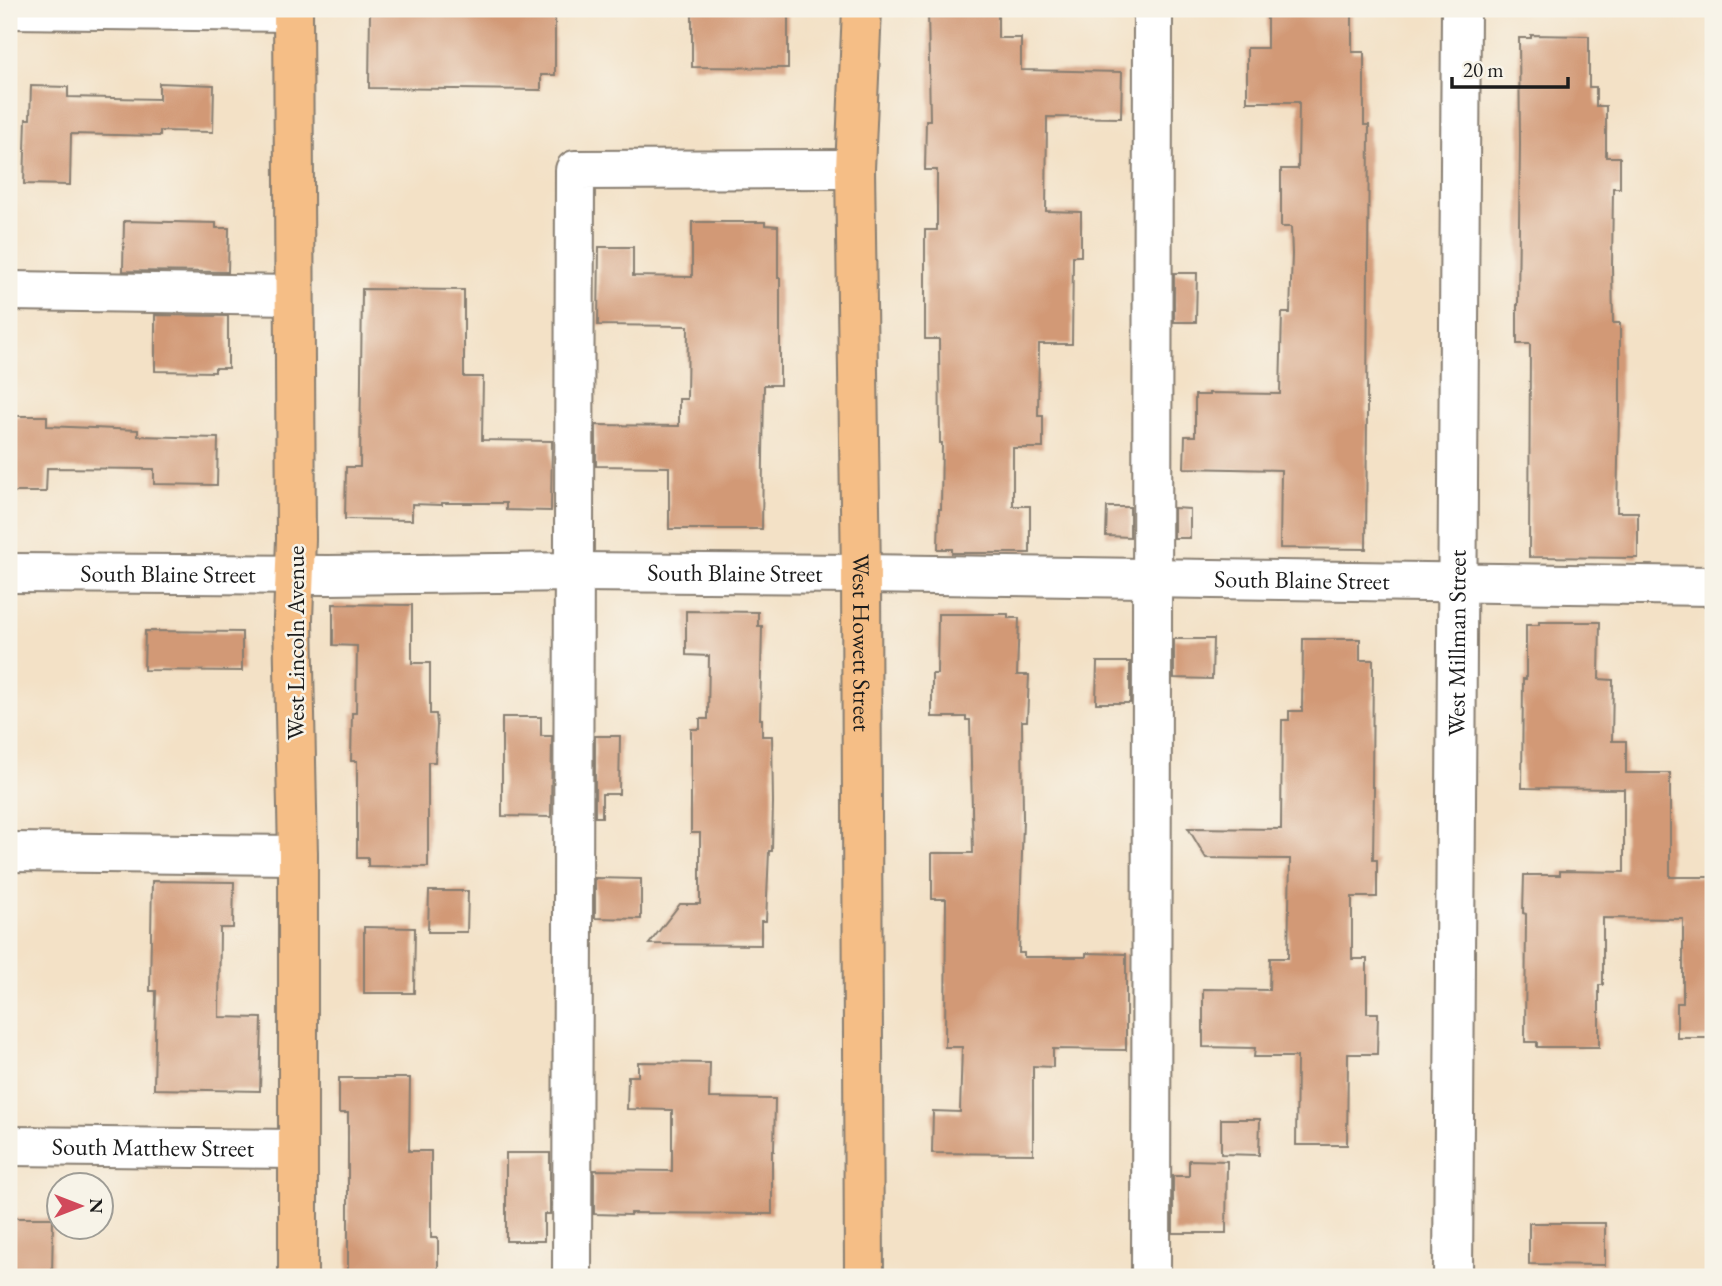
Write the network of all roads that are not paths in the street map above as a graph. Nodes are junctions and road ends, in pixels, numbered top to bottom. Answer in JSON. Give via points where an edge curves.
{"nodes":[{"id":1,"x":9,"y":9,"type":"edge"},
{"id":2,"x":862,"y":9,"type":"edge"},
{"id":3,"x":1153,"y":9,"type":"edge"},
{"id":4,"x":1461,"y":9,"type":"edge"},
{"id":5,"x":293,"y":10,"type":"edge"},
{"id":6,"x":855,"y":169,"type":"junction"},
{"id":7,"x":9,"y":291,"type":"edge"},
{"id":8,"x":293,"y":295,"type":"junction"},
{"id":9,"x":574,"y":572,"type":"junction"},
{"id":10,"x":9,"y":573,"type":"edge"},
{"id":11,"x":862,"y":573,"type":"junction"},
{"id":12,"x":295,"y":575,"type":"junction"},
{"id":13,"x":1152,"y":577,"type":"junction"},
{"id":14,"x":1457,"y":582,"type":"junction"},
{"id":15,"x":1713,"y":586,"type":"edge"},
{"id":16,"x":9,"y":852,"type":"edge"},
{"id":17,"x":298,"y":855,"type":"junction"},
{"id":18,"x":9,"y":1146,"type":"edge"},
{"id":19,"x":297,"y":1149,"type":"junction"},
{"id":20,"x":298,"y":1277,"type":"edge"},
{"id":21,"x":572,"y":1277,"type":"edge"},
{"id":22,"x":863,"y":1277,"type":"edge"},
{"id":23,"x":1151,"y":1277,"type":"edge"},
{"id":24,"x":1453,"y":1277,"type":"edge"}],
"edges":[{"from":1,"to":5,"type":"street"},
{"from":2,"to":6,"type":"main road","name":"West Howett Street"},
{"from":3,"to":13,"type":"street"},
{"from":4,"to":14,"type":"street","name":"West Millman Street"},
{"from":5,"to":8,"type":"main road","name":"West Lincoln Avenue"},
{"from":6,"to":9,"type":"street","via":[[575,170]]},
{"from":6,"to":11,"type":"main road","name":"West Howett Street"},
{"from":7,"to":8,"type":"street"},
{"from":8,"to":12,"type":"main road","name":"West Lincoln Avenue"},
{"from":9,"to":11,"type":"street","name":"South Blaine Street"},
{"from":9,"to":12,"type":"street","name":"South Blaine Street"},
{"from":9,"to":21,"type":"street"},
{"from":10,"to":12,"type":"street","name":"South Blaine Street"},
{"from":11,"to":13,"type":"street","name":"South Blaine Street"},
{"from":11,"to":22,"type":"main road","name":"West Howett Street"},
{"from":12,"to":17,"type":"main road","name":"West Lincoln Avenue"},
{"from":13,"to":14,"type":"street","name":"South Blaine Street"},
{"from":13,"to":23,"type":"street"},
{"from":14,"to":15,"type":"street","name":"South Blaine Street"},
{"from":14,"to":24,"type":"street","name":"West Millman Street"},
{"from":16,"to":17,"type":"street"},
{"from":17,"to":19,"type":"main road","name":"West Lincoln Avenue"},
{"from":18,"to":19,"type":"street","name":"South Matthew Street"},
{"from":19,"to":20,"type":"main road","name":"West Lincoln Avenue"}]}
